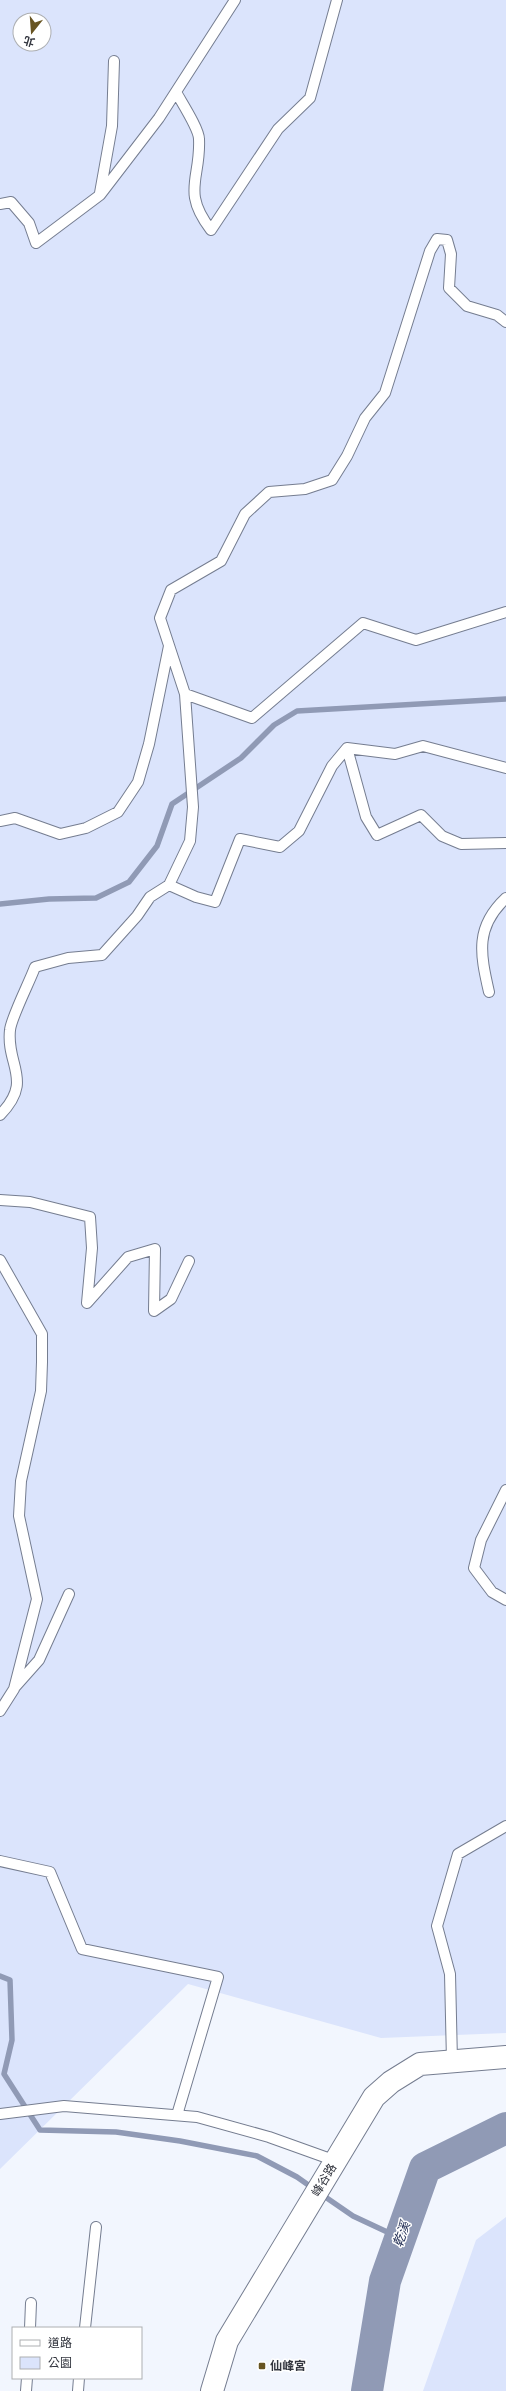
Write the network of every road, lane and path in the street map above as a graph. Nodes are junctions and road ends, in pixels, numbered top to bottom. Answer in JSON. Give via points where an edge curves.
{"nodes":[{"id":1,"x":235,"y":0,"type":"edge"},
{"id":2,"x":337,"y":0,"type":"edge"},
{"id":3,"x":114,"y":61,"type":"dead end"},
{"id":4,"x":176,"y":92,"type":"junction"},
{"id":5,"x":100,"y":195,"type":"junction"},
{"id":6,"x":0,"y":204,"type":"edge"},
{"id":7,"x":506,"y":322,"type":"edge"},
{"id":8,"x":506,"y":612,"type":"edge"},
{"id":9,"x":170,"y":644,"type":"junction"},
{"id":10,"x":184,"y":694,"type":"junction"},
{"id":11,"x":347,"y":748,"type":"junction"},
{"id":12,"x":506,"y":768,"type":"edge"},
{"id":13,"x":0,"y":821,"type":"edge"},
{"id":14,"x":506,"y":843,"type":"edge"},
{"id":15,"x":169,"y":885,"type":"junction"},
{"id":16,"x":506,"y":898,"type":"edge"},
{"id":17,"x":489,"y":992,"type":"dead end"},
{"id":18,"x":0,"y":1115,"type":"edge"},
{"id":19,"x":0,"y":1200,"type":"edge"},
{"id":20,"x":0,"y":1260,"type":"edge"},
{"id":21,"x":189,"y":1261,"type":"dead end"},
{"id":22,"x":506,"y":1490,"type":"edge"},
{"id":23,"x":69,"y":1594,"type":"dead end"},
{"id":24,"x":506,"y":1600,"type":"edge"},
{"id":25,"x":14,"y":1689,"type":"junction"},
{"id":26,"x":0,"y":1711,"type":"edge"},
{"id":27,"x":506,"y":1826,"type":"edge"},
{"id":28,"x":0,"y":1860,"type":"edge"},
{"id":29,"x":506,"y":2057,"type":"edge"},
{"id":30,"x":452,"y":2061,"type":"junction"},
{"id":31,"x":0,"y":2114,"type":"edge"},
{"id":32,"x":177,"y":2115,"type":"junction"},
{"id":33,"x":336,"y":2161,"type":"junction"},
{"id":34,"x":96,"y":2227,"type":"dead end"},
{"id":35,"x":31,"y":2303,"type":"dead end"},
{"id":36,"x":30,"y":2327,"type":"edge"},
{"id":37,"x":85,"y":2327,"type":"edge"},
{"id":38,"x":27,"y":2379,"type":"edge"},
{"id":39,"x":79,"y":2379,"type":"edge"},
{"id":40,"x":26,"y":2391,"type":"edge"},
{"id":41,"x":78,"y":2391,"type":"edge"},
{"id":42,"x":212,"y":2391,"type":"edge"}],
"edges":[{"from":1,"to":4,"type":"lane"},
{"from":2,"to":4,"type":"lane","via":[[310,98],[278,129],[211,230],[199,215],[193,189],[199,138]]},
{"from":3,"to":5,"type":"lane","via":[[112,126]]},
{"from":4,"to":5,"type":"lane"},
{"from":5,"to":6,"type":"lane","via":[[36,243],[29,223],[11,202]]},
{"from":7,"to":9,"type":"lane","via":[[497,315],[467,306],[448,288],[451,254],[447,240],[437,239],[430,251],[385,393],[365,418],[332,480],[305,489],[269,492],[245,514],[221,561],[171,590],[160,618]]},
{"from":8,"to":10,"type":"lane","via":[[416,640],[364,623],[252,718]]},
{"from":9,"to":10,"type":"lane"},
{"from":9,"to":13,"type":"lane","via":[[149,744],[138,782],[118,812],[86,828],[60,834],[15,818]]},
{"from":10,"to":15,"type":"lane","via":[[192,803],[190,841]]},
{"from":11,"to":12,"type":"lane","via":[[395,754],[423,746]]},
{"from":11,"to":14,"type":"lane","via":[[366,817],[377,835],[421,815],[442,836],[460,844]]},
{"from":11,"to":15,"type":"lane","via":[[332,766],[299,831],[280,847],[240,840],[215,902]]},
{"from":15,"to":18,"type":"lane","via":[[150,897],[137,916],[102,955],[68,958],[35,967],[10,1029],[11,1048],[17,1068],[17,1088],[11,1104]]},
{"from":16,"to":17,"type":"lane","via":[[491,912],[482,936],[483,968]]},
{"from":19,"to":21,"type":"lane","via":[[30,1202],[90,1217],[92,1248],[87,1303],[128,1257],[154,1249],[154,1310],[171,1299]]},
{"from":20,"to":25,"type":"lane","via":[[42,1334],[41,1391],[21,1481],[18,1516],[38,1599]]},
{"from":22,"to":24,"type":"lane","via":[[481,1540],[474,1568],[492,1592]]},
{"from":23,"to":25,"type":"lane","via":[[40,1660]]},
{"from":25,"to":26,"type":"lane"},
{"from":27,"to":30,"type":"lane","via":[[458,1854],[437,1926],[450,1974]]},
{"from":28,"to":32,"type":"lane","via":[[50,1872],[82,1949],[218,1977]]},
{"from":29,"to":30,"type":"street","name":"峰谷路"},
{"from":30,"to":33,"type":"street","name":"峰谷路","via":[[420,2064],[391,2082],[374,2097]]},
{"from":31,"to":32,"type":"lane","via":[[64,2106]]},
{"from":32,"to":33,"type":"lane","via":[[197,2117],[269,2137]]},
{"from":33,"to":42,"type":"street","name":"峰谷路","via":[[227,2341]]},
{"from":34,"to":37,"type":"lane"},
{"from":35,"to":36,"type":"lane"},
{"from":38,"to":40,"type":"lane"},
{"from":39,"to":41,"type":"lane"}]}
